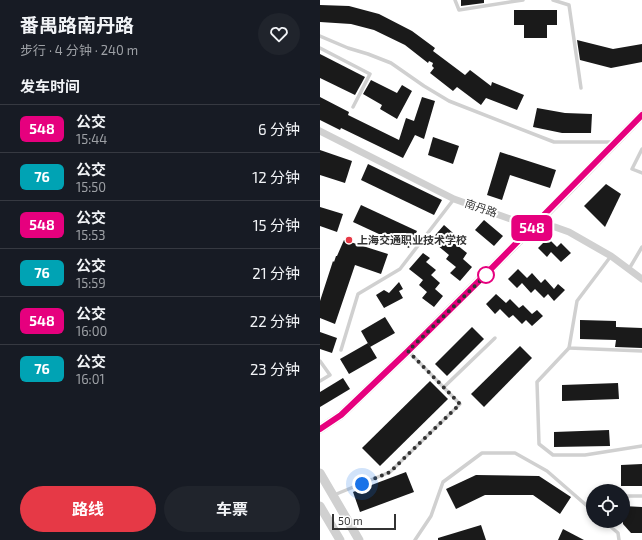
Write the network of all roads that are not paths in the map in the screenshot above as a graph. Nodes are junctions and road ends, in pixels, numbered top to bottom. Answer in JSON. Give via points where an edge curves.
{"nodes":[{"id":1,"x":455,"y":0,"type":"edge"},
{"id":2,"x":523,"y":0,"type":"edge"},
{"id":3,"x":553,"y":0,"type":"edge"},
{"id":4,"x":320,"y":36,"type":"edge"},
{"id":5,"x":320,"y":48,"type":"edge"},
{"id":6,"x":581,"y":88,"type":"dead end"},
{"id":7,"x":353,"y":107,"type":"dead end"},
{"id":8,"x":640,"y":120,"type":"edge"},
{"id":9,"x":320,"y":131,"type":"edge"},
{"id":10,"x":615,"y":142,"type":"junction"},
{"id":11,"x":642,"y":149,"type":"edge"},
{"id":12,"x":642,"y":173,"type":"edge"},
{"id":13,"x":454,"y":199,"type":"junction"},
{"id":14,"x":533,"y":226,"type":"junction"},
{"id":15,"x":642,"y":247,"type":"edge"},
{"id":16,"x":611,"y":256,"type":"junction"},
{"id":17,"x":629,"y":269,"type":"junction"},
{"id":18,"x":642,"y":279,"type":"edge"},
{"id":19,"x":495,"y":338,"type":"dead end"},
{"id":20,"x":569,"y":348,"type":"junction"},
{"id":21,"x":341,"y":350,"type":"dead end"},
{"id":22,"x":408,"y":351,"type":"junction"},
{"id":23,"x":642,"y":351,"type":"edge"},
{"id":24,"x":320,"y":361,"type":"edge"},
{"id":25,"x":320,"y":381,"type":"edge"},
{"id":26,"x":444,"y":387,"type":"junction"},
{"id":27,"x":320,"y":429,"type":"edge"},
{"id":28,"x":642,"y":446,"type":"edge"},
{"id":29,"x":320,"y":473,"type":"edge"},
{"id":30,"x":333,"y":495,"type":"junction"},
{"id":31,"x":630,"y":496,"type":"edge"},
{"id":32,"x":642,"y":496,"type":"edge"},
{"id":33,"x":586,"y":505,"type":"edge"},
{"id":34,"x":320,"y":506,"type":"edge"},
{"id":35,"x":612,"y":528,"type":"edge"},
{"id":36,"x":340,"y":540,"type":"edge"},
{"id":37,"x":359,"y":540,"type":"edge"},
{"id":38,"x":415,"y":540,"type":"edge"},
{"id":39,"x":620,"y":540,"type":"edge"}],
"edges":[{"from":1,"to":2,"type":"lane","via":[[459,10]]},
{"from":3,"to":6,"type":"lane","via":[[569,5]]},
{"from":4,"to":10,"type":"lane","via":[[391,63],[448,101],[554,142]]},
{"from":5,"to":7,"type":"lane","via":[[370,74]]},
{"from":8,"to":10,"type":"street"},
{"from":9,"to":13,"type":"street","name":"南丹路"},
{"from":10,"to":14,"type":"street"},
{"from":11,"to":12,"type":"lane","via":[[632,169]]},
{"from":13,"to":14,"type":"street","name":"南丹路"},
{"from":13,"to":21,"type":"lane","via":[[400,269],[358,294]]},
{"from":14,"to":16,"type":"street","name":"南丹路","via":[[555,227],[569,232]]},
{"from":14,"to":22,"type":"street"},
{"from":15,"to":17,"type":"lane"},
{"from":16,"to":17,"type":"street","name":"南丹路"},
{"from":16,"to":20,"type":"lane","via":[[577,301]]},
{"from":17,"to":18,"type":"street","name":"南丹路"},
{"from":19,"to":26,"type":"lane"},
{"from":20,"to":23,"type":"lane"},
{"from":20,"to":28,"type":"lane","via":[[537,382],[539,444],[553,455],[585,455]]},
{"from":22,"to":26,"type":"lane"},
{"from":22,"to":27,"type":"street","via":[[341,415]]},
{"from":24,"to":25,"type":"lane","via":[[330,375]]},
{"from":26,"to":30,"type":"lane","via":[[460,404],[390,472]]},
{"from":29,"to":30,"type":"street"},
{"from":30,"to":37,"type":"street"},
{"from":31,"to":32,"type":"lane"},
{"from":33,"to":38,"type":"lane","via":[[547,471],[515,454],[482,454],[443,482],[431,516]]},
{"from":34,"to":36,"type":"street"},
{"from":35,"to":39,"type":"lane","via":[[618,533]]}]}
